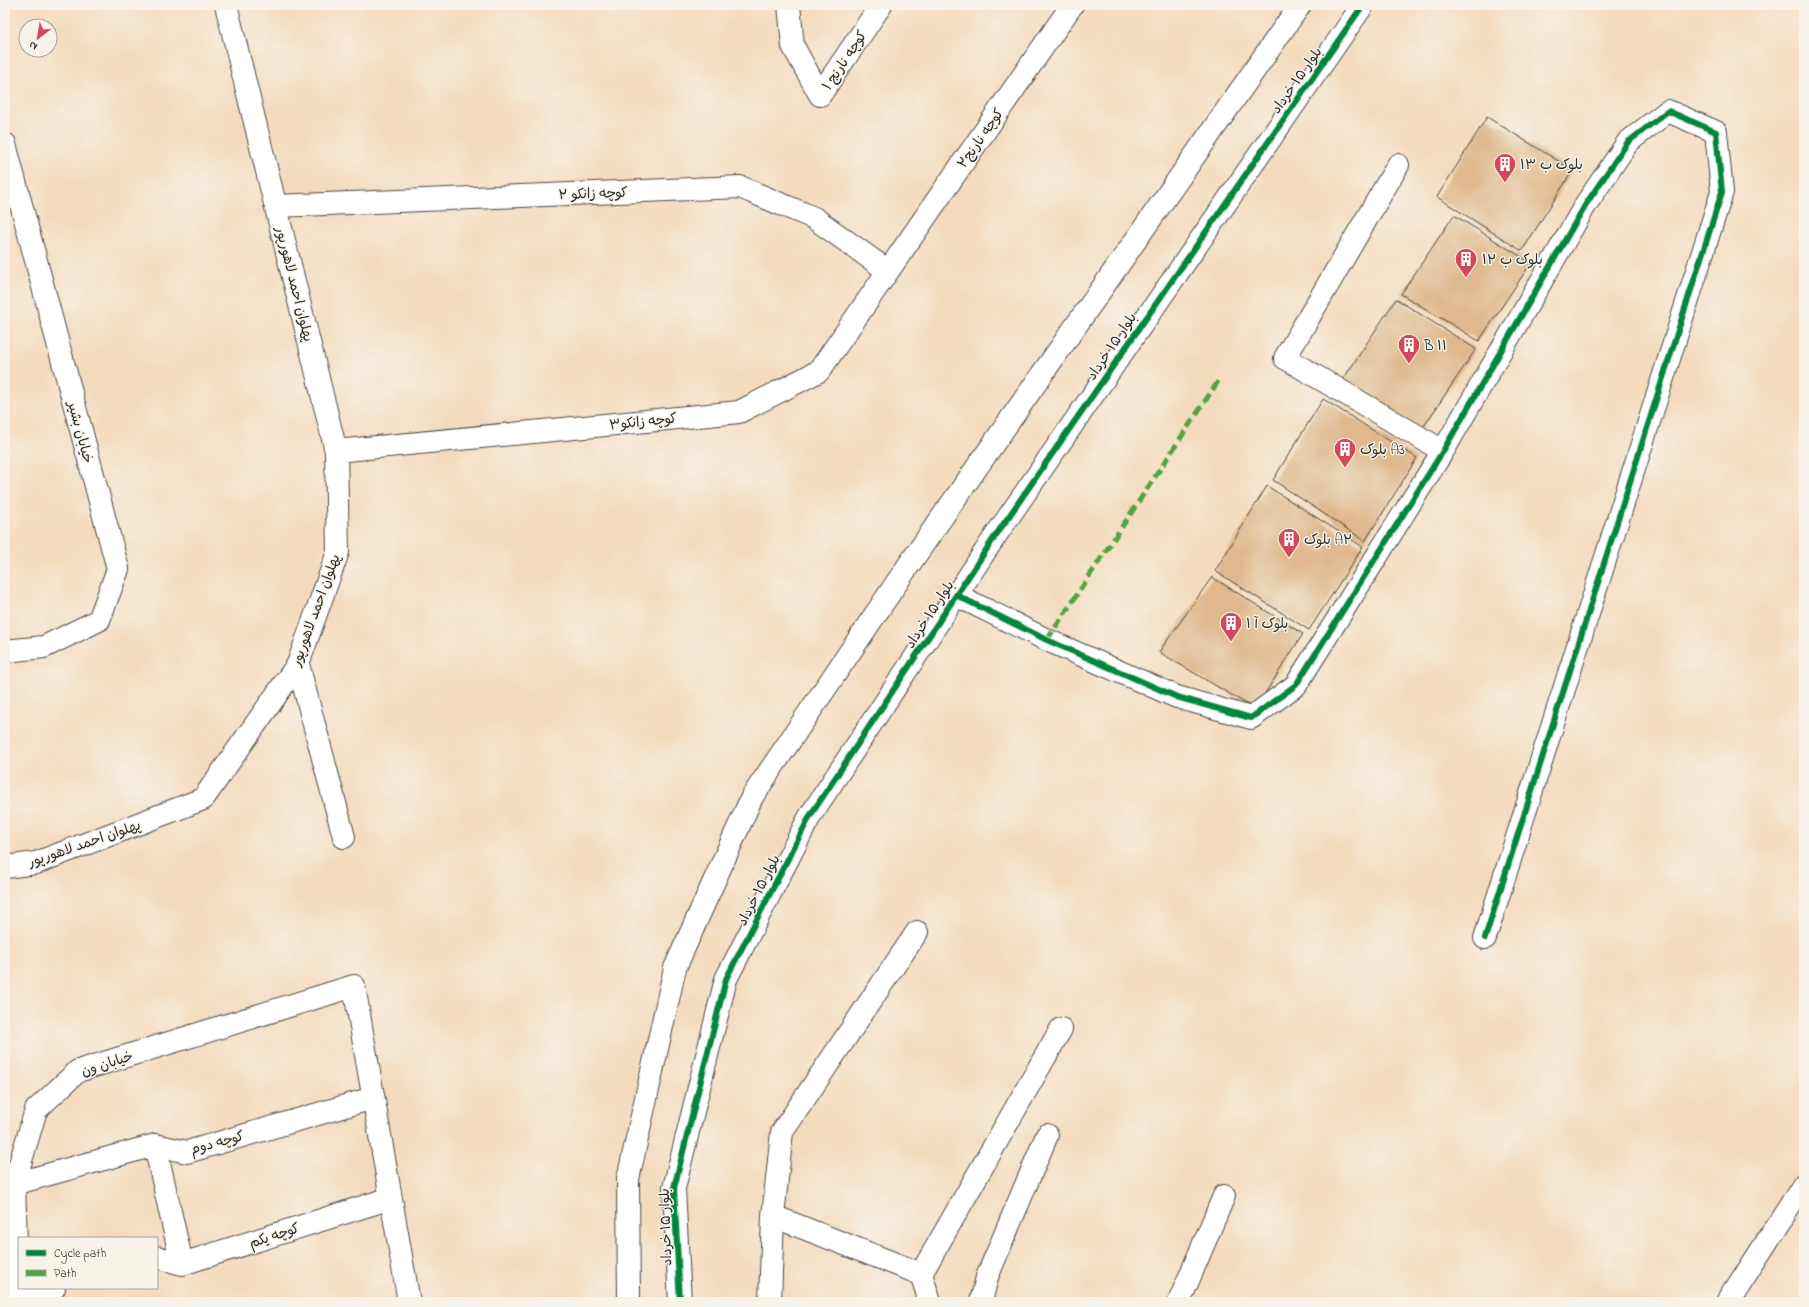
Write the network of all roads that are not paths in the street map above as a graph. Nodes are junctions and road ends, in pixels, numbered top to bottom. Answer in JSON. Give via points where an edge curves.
{"nodes":[{"id":1,"x":226,"y":5,"type":"edge"},
{"id":2,"x":789,"y":5,"type":"edge"},
{"id":3,"x":881,"y":5,"type":"edge"},
{"id":4,"x":1072,"y":5,"type":"edge"},
{"id":5,"x":1300,"y":5,"type":"edge"},
{"id":6,"x":1363,"y":5,"type":"edge"},
{"id":7,"x":5,"y":144,"type":"edge"},
{"id":8,"x":1398,"y":165,"type":"dead end"},
{"id":9,"x":276,"y":206,"type":"junction"},
{"id":10,"x":888,"y":271,"type":"junction"},
{"id":11,"x":336,"y":451,"type":"junction"},
{"id":12,"x":1443,"y":451,"type":"junction"},
{"id":13,"x":956,"y":595,"type":"junction"},
{"id":14,"x":5,"y":651,"type":"edge"},
{"id":15,"x":298,"y":664,"type":"junction"},
{"id":16,"x":344,"y":837,"type":"dead end"},
{"id":17,"x":5,"y":867,"type":"edge"},
{"id":18,"x":916,"y":932,"type":"dead end"},
{"id":19,"x":1485,"y":938,"type":"dead end"},
{"id":20,"x":1061,"y":1029,"type":"dead end"},
{"id":21,"x":373,"y":1098,"type":"junction"},
{"id":22,"x":1046,"y":1135,"type":"dead end"},
{"id":23,"x":156,"y":1145,"type":"junction"},
{"id":24,"x":14,"y":1184,"type":"junction"},
{"id":25,"x":1804,"y":1184,"type":"edge"},
{"id":26,"x":1224,"y":1196,"type":"dead end"},
{"id":27,"x":391,"y":1198,"type":"junction"},
{"id":28,"x":773,"y":1216,"type":"junction"},
{"id":29,"x":158,"y":1257,"type":"edge"},
{"id":30,"x":182,"y":1264,"type":"junction"},
{"id":31,"x":921,"y":1274,"type":"junction"},
{"id":32,"x":51,"y":1289,"type":"edge"},
{"id":33,"x":17,"y":1301,"type":"edge"},
{"id":34,"x":409,"y":1302,"type":"edge"},
{"id":35,"x":630,"y":1302,"type":"edge"},
{"id":36,"x":680,"y":1302,"type":"edge"},
{"id":37,"x":770,"y":1302,"type":"edge"},
{"id":38,"x":930,"y":1302,"type":"edge"},
{"id":39,"x":981,"y":1302,"type":"edge"},
{"id":40,"x":1179,"y":1302,"type":"edge"},
{"id":41,"x":1728,"y":1302,"type":"edge"}],
"edges":[{"from":1,"to":9,"type":"street","name":"پهلوان احمد لاهورپور"},
{"from":2,"to":3,"type":"street","name":"کوچه نارنج ۱","via":[[793,46],[820,95]]},
{"from":4,"to":10,"type":"street","name":"کوچه نارنج۲"},
{"from":5,"to":35,"type":"street","via":[[908,566],[752,797],[675,968],[628,1180]]},
{"from":6,"to":13,"type":"street","name":"بلوار ۱۵ خرداد"},
{"from":7,"to":14,"type":"street","name":"خیابان بشیر","via":[[118,569],[99,620],[44,647]]},
{"from":8,"to":12,"type":"street","via":[[1285,358]]},
{"from":9,"to":10,"type":"street","name":"کوچه زانکو ۲","via":[[740,187],[814,218]]},
{"from":9,"to":11,"type":"street","name":"پهلوان احمد لاهورپور"},
{"from":10,"to":11,"type":"street","name":"کوچه زانکو۳","via":[[819,371],[739,412]]},
{"from":11,"to":15,"type":"street","name":"پهلوان احمد لاهورپور","via":[[338,552]]},
{"from":12,"to":13,"type":"street","via":[[1296,685],[1251,718],[1178,696],[1047,640]]},
{"from":12,"to":19,"type":"street","via":[[1586,204],[1628,142],[1668,111],[1716,132],[1722,192]]},
{"from":13,"to":36,"type":"street","name":"بلوار ۱۵ خرداد","via":[[810,816],[726,979],[674,1188]]},
{"from":15,"to":16,"type":"street"},
{"from":15,"to":17,"type":"street","name":"پهلوان احمد لاهورپور","via":[[203,799],[36,863]]},
{"from":18,"to":28,"type":"street","via":[[782,1132]]},
{"from":20,"to":31,"type":"street"},
{"from":21,"to":23,"type":"street","name":"کوچه دوم","via":[[187,1152]]},
{"from":21,"to":24,"type":"street","name":"خیابان ون","via":[[354,986],[78,1071],[36,1110]]},
{"from":21,"to":27,"type":"street"},
{"from":22,"to":39,"type":"street","via":[[987,1277]]},
{"from":23,"to":24,"type":"street","name":"کوچه دوم"},
{"from":23,"to":30,"type":"street"},
{"from":24,"to":33,"type":"street","name":"خیابان ون"},
{"from":25,"to":41,"type":"street"},
{"from":26,"to":40,"type":"street"},
{"from":27,"to":30,"type":"street","name":"کوچه یکم"},
{"from":27,"to":34,"type":"street"},
{"from":28,"to":31,"type":"street"},
{"from":28,"to":37,"type":"street"},
{"from":29,"to":30,"type":"street"},
{"from":31,"to":38,"type":"street"},
{"from":32,"to":33,"type":"street"}]}
